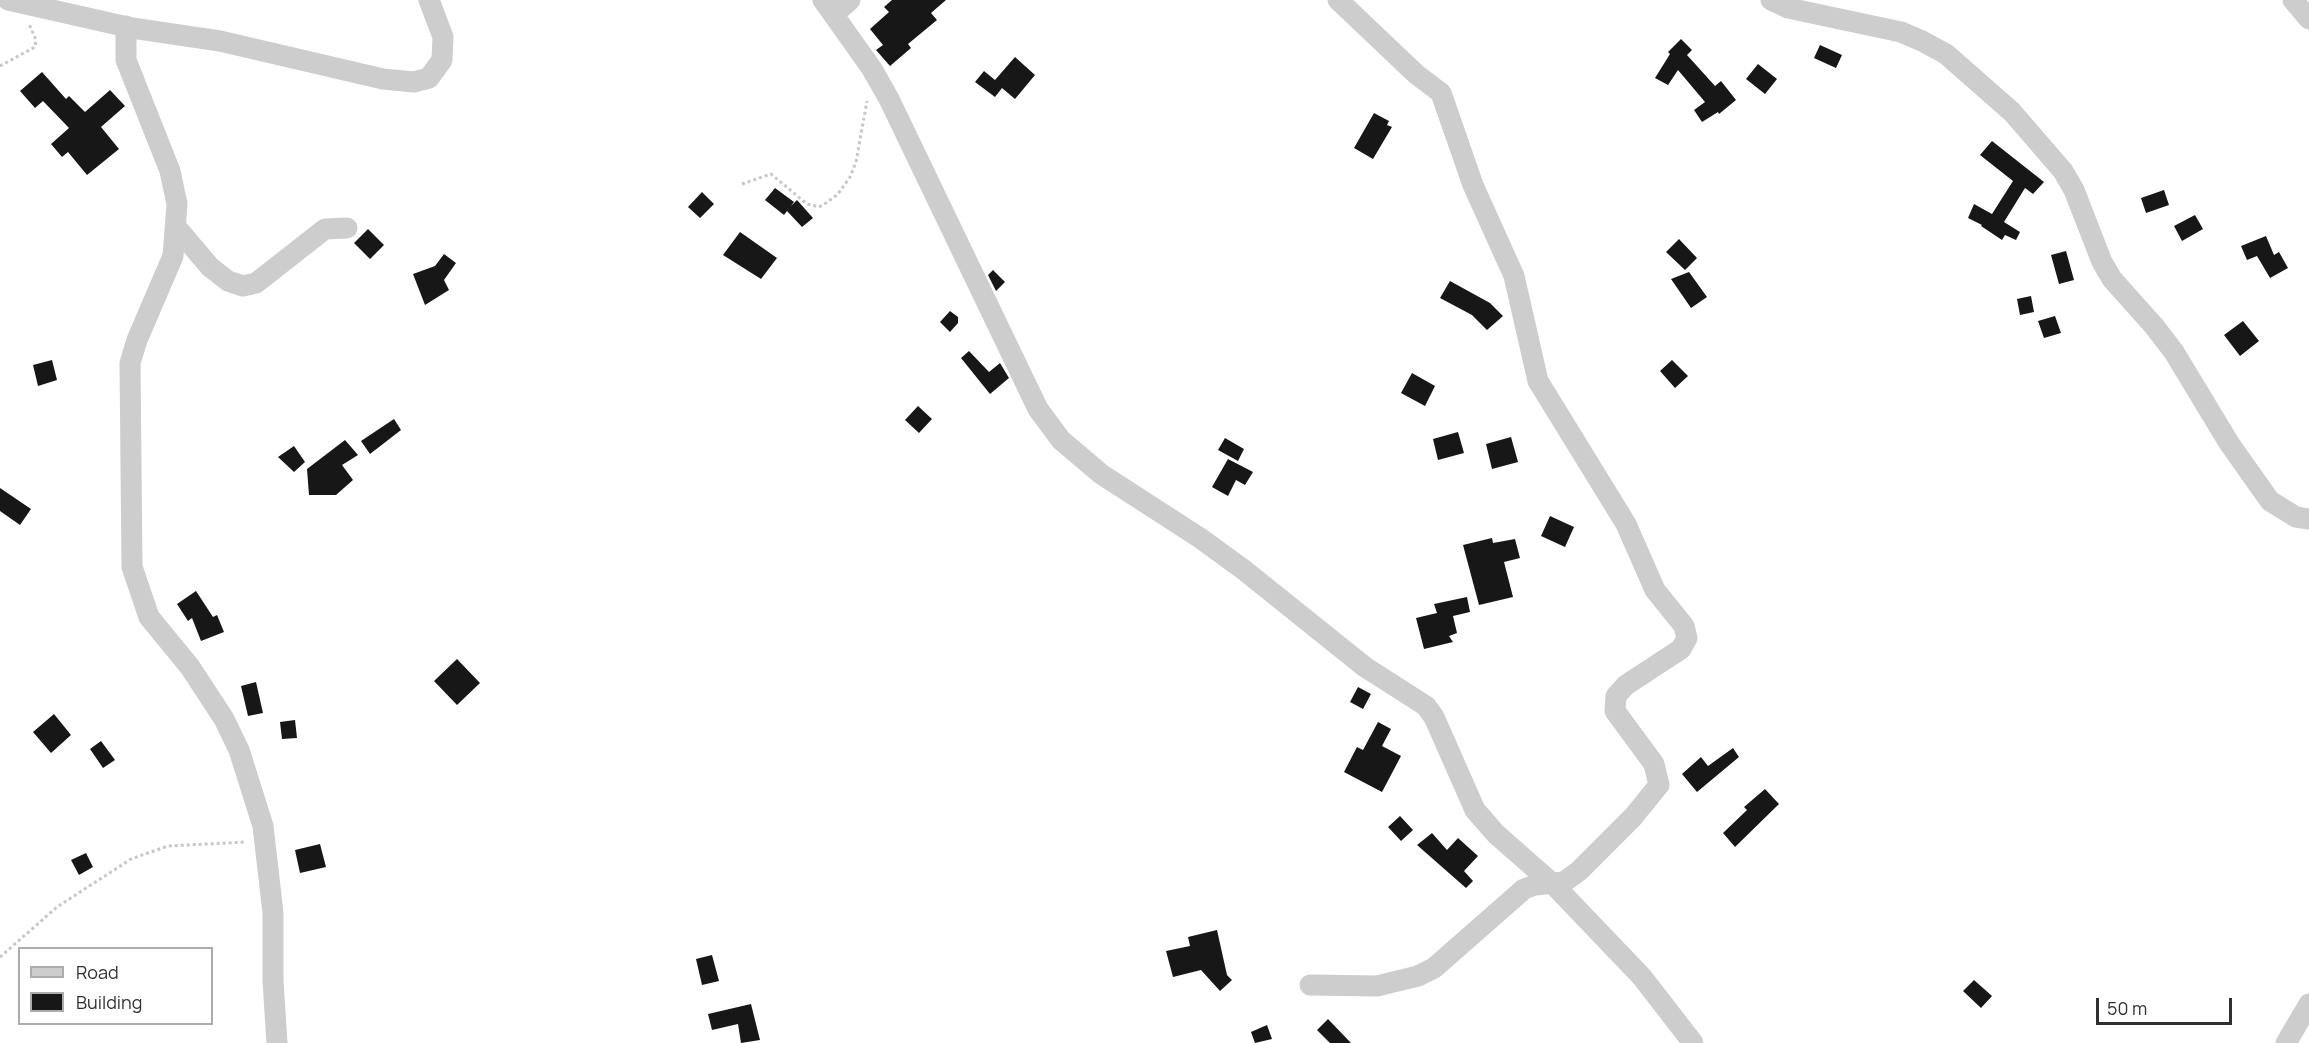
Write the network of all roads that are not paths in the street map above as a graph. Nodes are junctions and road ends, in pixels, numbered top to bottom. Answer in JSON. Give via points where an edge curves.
{"nodes":[{"id":1,"x":429,"y":0,"type":"edge"},
{"id":2,"x":850,"y":0,"type":"edge"},
{"id":3,"x":1338,"y":0,"type":"edge"},
{"id":4,"x":1771,"y":0,"type":"edge"},
{"id":5,"x":2293,"y":0,"type":"edge"},
{"id":6,"x":16,"y":2,"type":"edge"},
{"id":7,"x":828,"y":7,"type":"edge"},
{"id":8,"x":2309,"y":19,"type":"edge"},
{"id":9,"x":126,"y":26,"type":"junction"},
{"id":10,"x":177,"y":228,"type":"junction"},
{"id":11,"x":347,"y":228,"type":"dead end"},
{"id":12,"x":2309,"y":519,"type":"edge"},
{"id":13,"x":1554,"y":885,"type":"junction"},
{"id":14,"x":1310,"y":986,"type":"dead end"},
{"id":15,"x":2309,"y":1004,"type":"edge"},
{"id":16,"x":277,"y":1043,"type":"edge"},
{"id":17,"x":1693,"y":1043,"type":"edge"},
{"id":18,"x":2286,"y":1043,"type":"edge"}],
"edges":[{"from":1,"to":9,"type":"street","via":[[442,37],[442,60],[429,78],[414,82],[318,66],[220,41]]},
{"from":2,"to":7,"type":"street"},
{"from":3,"to":13,"type":"street","via":[[1441,93],[1473,185],[1514,276],[1538,381],[1626,524],[1655,590],[1686,632],[1685,646],[1626,686],[1615,701],[1619,718],[1654,764],[1659,784],[1646,804],[1579,871]]},
{"from":4,"to":12,"type":"street","via":[[1788,8],[1892,30],[1922,41],[1946,54],[1997,98],[2063,171],[2112,279],[2174,352],[2229,443],[2270,501],[2296,517]]},
{"from":5,"to":8,"type":"street"},
{"from":6,"to":9,"type":"street"},
{"from":7,"to":13,"type":"street","via":[[872,69],[907,133],[1038,409],[1061,440],[1101,474],[1244,570],[1365,667],[1426,706],[1475,810]]},
{"from":9,"to":10,"type":"street","via":[[126,60],[170,171]]},
{"from":10,"to":11,"type":"street","via":[[210,267],[228,281],[243,286],[256,283],[325,229]]},
{"from":10,"to":16,"type":"street","via":[[173,256],[130,363],[132,567],[149,617],[208,693],[239,750],[266,843],[273,913]]},
{"from":13,"to":14,"type":"street","via":[[1524,889],[1434,968],[1418,976],[1377,986]]},
{"from":13,"to":17,"type":"street","via":[[1642,976]]},
{"from":15,"to":18,"type":"street"}]}
